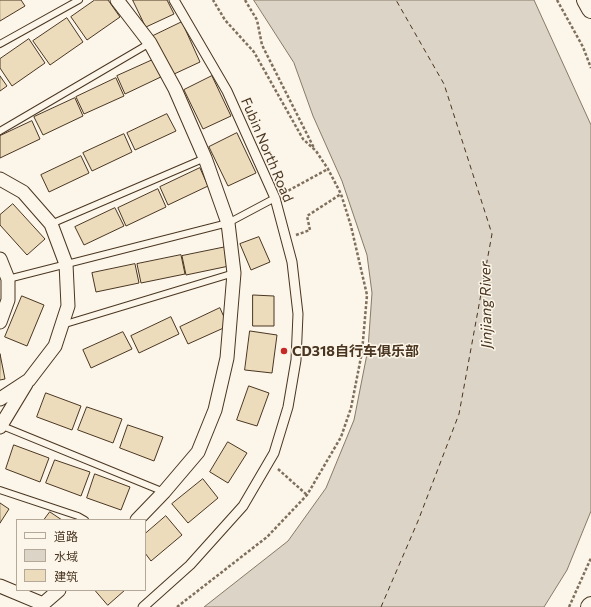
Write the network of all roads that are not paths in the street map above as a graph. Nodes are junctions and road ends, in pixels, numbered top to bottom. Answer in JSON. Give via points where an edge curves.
{"nodes":[{"id":1,"x":79,"y":0,"type":"edge"},
{"id":2,"x":117,"y":0,"type":"edge"},
{"id":3,"x":174,"y":0,"type":"edge"},
{"id":4,"x":586,"y":0,"type":"edge"},
{"id":5,"x":591,"y":9,"type":"edge"},
{"id":6,"x":150,"y":43,"type":"junction"},
{"id":7,"x":0,"y":44,"type":"edge"},
{"id":8,"x":0,"y":130,"type":"edge"},
{"id":9,"x":206,"y":158,"type":"junction"},
{"id":10,"x":0,"y":179,"type":"edge"},
{"id":11,"x":275,"y":198,"type":"junction"},
{"id":12,"x":228,"y":223,"type":"junction"},
{"id":13,"x":51,"y":224,"type":"junction"},
{"id":14,"x":0,"y":258,"type":"edge"},
{"id":15,"x":66,"y":264,"type":"junction"},
{"id":16,"x":234,"y":273,"type":"junction"},
{"id":17,"x":8,"y":279,"type":"junction"},
{"id":18,"x":0,"y":322,"type":"edge"},
{"id":19,"x":62,"y":325,"type":"junction"},
{"id":20,"x":29,"y":380,"type":"junction"},
{"id":21,"x":0,"y":399,"type":"edge"},
{"id":22,"x":0,"y":426,"type":"edge"},
{"id":23,"x":0,"y":490,"type":"edge"},
{"id":24,"x":164,"y":492,"type":"junction"},
{"id":25,"x":83,"y":519,"type":"edge"},
{"id":26,"x":138,"y":519,"type":"edge"},
{"id":27,"x":0,"y":586,"type":"edge"},
{"id":28,"x":58,"y":591,"type":"edge"},
{"id":29,"x":44,"y":605,"type":"edge"},
{"id":30,"x":142,"y":607,"type":"edge"}],
"edges":[{"from":1,"to":7,"type":"lane"},
{"from":2,"to":6,"type":"street"},
{"from":3,"to":11,"type":"street","name":"Fubin North Road","via":[[226,91]]},
{"from":4,"to":5,"type":"main road"},
{"from":6,"to":8,"type":"lane"},
{"from":6,"to":9,"type":"street","via":[[175,89]]},
{"from":9,"to":12,"type":"street"},
{"from":9,"to":13,"type":"lane"},
{"from":10,"to":13,"type":"street","via":[[23,192]]},
{"from":11,"to":12,"type":"lane"},
{"from":11,"to":30,"type":"street","name":"Fubin North Road","via":[[292,262],[298,314],[296,360],[288,407],[274,453],[243,506],[190,565]]},
{"from":12,"to":15,"type":"lane"},
{"from":12,"to":16,"type":"street"},
{"from":13,"to":15,"type":"street"},
{"from":14,"to":17,"type":"street"},
{"from":15,"to":17,"type":"lane"},
{"from":15,"to":19,"type":"street","via":[[68,306]]},
{"from":16,"to":19,"type":"lane"},
{"from":16,"to":24,"type":"street","via":[[227,358],[215,410],[198,452]]},
{"from":17,"to":18,"type":"street","via":[[8,300]]},
{"from":19,"to":20,"type":"street","via":[[55,346]]},
{"from":20,"to":21,"type":"street"},
{"from":20,"to":22,"type":"street"},
{"from":22,"to":24,"type":"lane"},
{"from":23,"to":25,"type":"lane"},
{"from":24,"to":26,"type":"street"},
{"from":27,"to":29,"type":"street"},
{"from":28,"to":29,"type":"street"}]}
